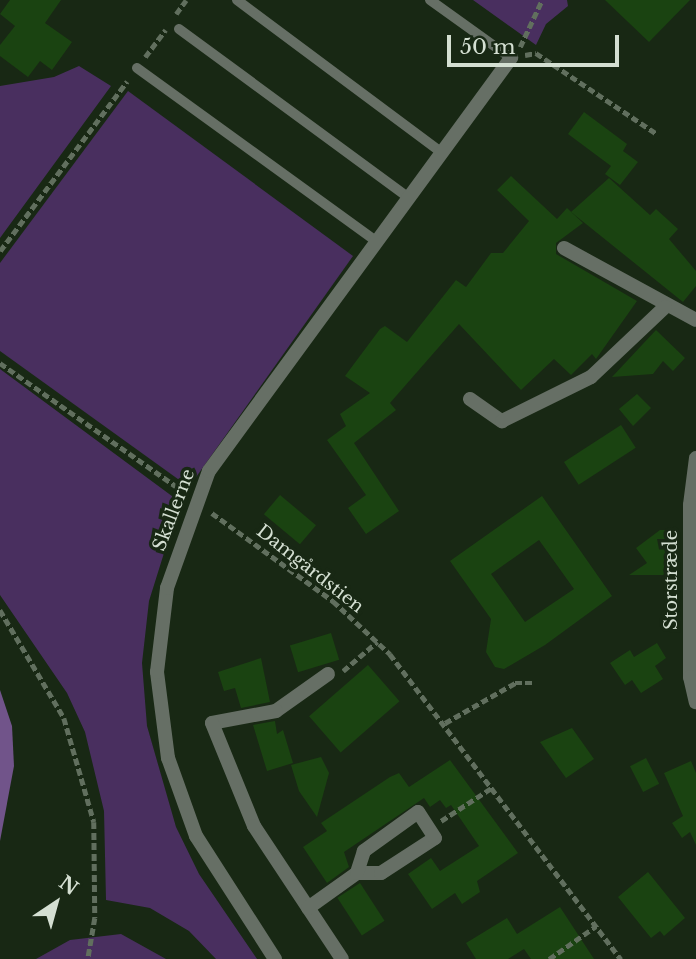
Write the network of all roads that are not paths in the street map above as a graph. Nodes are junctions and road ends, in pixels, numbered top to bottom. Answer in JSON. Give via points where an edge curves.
{"nodes":[{"id":1,"x":237,"y":0,"type":"edge"},
{"id":2,"x":430,"y":0,"type":"edge"},
{"id":3,"x":179,"y":29,"type":"dead end"},
{"id":4,"x":511,"y":58,"type":"joint"},
{"id":5,"x":137,"y":68,"type":"road end"},
{"id":6,"x":442,"y":153,"type":"junction"},
{"id":7,"x":409,"y":198,"type":"junction"},
{"id":8,"x":376,"y":241,"type":"junction"},
{"id":9,"x":564,"y":248,"type":"dead end"},
{"id":10,"x":665,"y":307,"type":"junction"},
{"id":11,"x":696,"y":320,"type":"edge"},
{"id":12,"x":470,"y":399,"type":"dead end"},
{"id":13,"x":696,"y":458,"type":"edge"},
{"id":14,"x":328,"y":674,"type":"road end"},
{"id":15,"x":696,"y":702,"type":"edge"},
{"id":16,"x":357,"y":873,"type":"junction"},
{"id":17,"x":308,"y":908,"type":"junction"},
{"id":18,"x":275,"y":959,"type":"edge"},
{"id":19,"x":342,"y":959,"type":"edge"}],
"edges":[{"from":1,"to":6,"type":"lane"},
{"from":2,"to":4,"type":"lane"},
{"from":3,"to":7,"type":"lane"},
{"from":4,"to":6,"type":"street","name":"Skallerne"},
{"from":5,"to":8,"type":"lane"},
{"from":6,"to":7,"type":"street","name":"Skallerne"},
{"from":7,"to":8,"type":"street","name":"Skallerne"},
{"from":8,"to":18,"type":"street","name":"Skallerne","via":[[229,442],[195,500],[167,588],[157,672],[168,758],[196,836]]},
{"from":9,"to":10,"type":"street"},
{"from":10,"to":11,"type":"street"},
{"from":10,"to":12,"type":"street","via":[[591,377],[502,421]]},
{"from":13,"to":15,"type":"street","name":"Storstræde","via":[[690,615],[690,677]]},
{"from":14,"to":17,"type":"street","via":[[276,711],[212,723],[254,827]]},
{"from":16,"to":16,"type":"street","via":[[381,873],[435,838],[418,812],[364,851]]},
{"from":16,"to":17,"type":"street"},
{"from":17,"to":19,"type":"street"}]}
